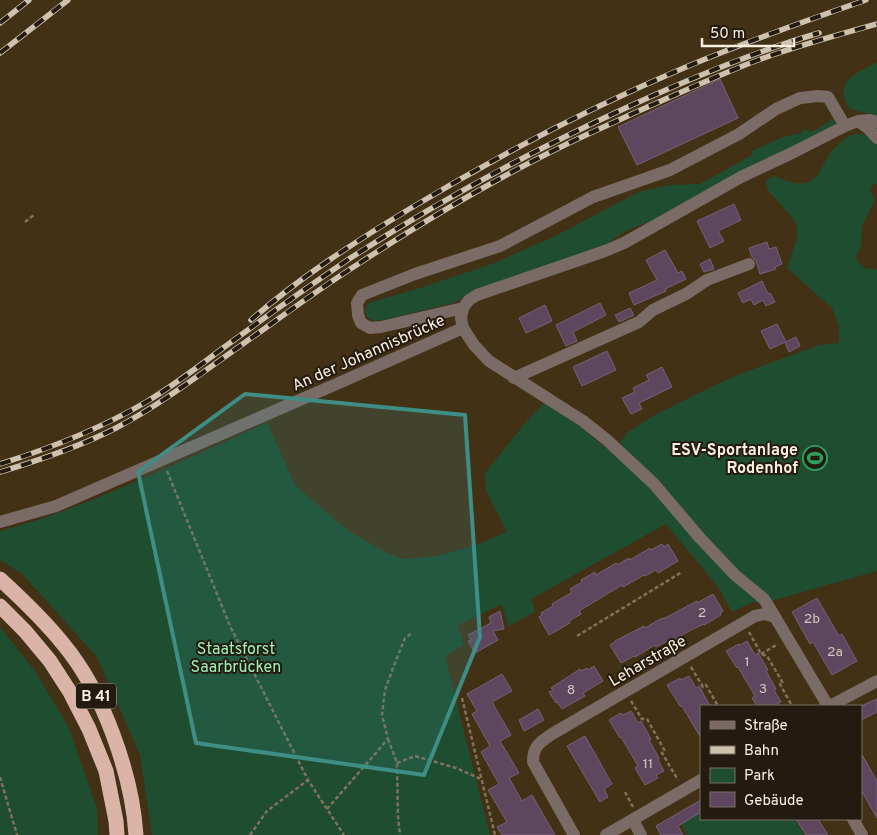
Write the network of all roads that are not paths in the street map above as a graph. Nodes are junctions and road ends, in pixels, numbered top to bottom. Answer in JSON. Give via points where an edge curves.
{"nodes":[{"id":1,"x":858,"y":122,"type":"junction"},
{"id":2,"x":877,"y":122,"type":"edge"},
{"id":3,"x":845,"y":126,"type":"junction"},
{"id":4,"x":877,"y":138,"type":"edge"},
{"id":5,"x":749,"y":264,"type":"dead end"},
{"id":6,"x":462,"y":308,"type":"junction"},
{"id":7,"x":463,"y":328,"type":"junction"},
{"id":8,"x":514,"y":378,"type":"junction"},
{"id":9,"x":0,"y":522,"type":"edge"},
{"id":10,"x":3,"y":582,"type":"edge"},
{"id":11,"x":0,"y":606,"type":"edge"},
{"id":12,"x":775,"y":616,"type":"junction"},
{"id":13,"x":877,"y":681,"type":"edge"},
{"id":14,"x":828,"y":705,"type":"edge"},
{"id":15,"x":831,"y":705,"type":"edge"},
{"id":16,"x":700,"y":781,"type":"edge"},
{"id":17,"x":632,"y":820,"type":"junction"},
{"id":18,"x":854,"y":820,"type":"edge"},
{"id":19,"x":117,"y":835,"type":"edge"},
{"id":20,"x":136,"y":835,"type":"edge"},
{"id":21,"x":574,"y":835,"type":"edge"},
{"id":22,"x":606,"y":835,"type":"edge"},
{"id":23,"x":641,"y":835,"type":"edge"},
{"id":24,"x":862,"y":835,"type":"edge"}],
"edges":[{"from":1,"to":2,"type":"street"},
{"from":1,"to":3,"type":"street"},
{"from":1,"to":4,"type":"street"},
{"from":3,"to":6,"type":"street","via":[[741,177],[624,243],[477,296]]},
{"from":3,"to":6,"type":"street","via":[[828,97],[800,98],[670,170],[593,198],[500,246],[382,286],[362,296],[357,303],[361,323],[370,328]]},
{"from":5,"to":8,"type":"street","via":[[707,280],[653,310],[639,322]]},
{"from":6,"to":7,"type":"street"},
{"from":7,"to":8,"type":"street","name":"An der Johannisbrücke","via":[[489,361]]},
{"from":7,"to":9,"type":"street","name":"An der Johannisbrücke","via":[[56,506]]},
{"from":8,"to":12,"type":"street","name":"An der Johannisbrücke","via":[[607,440],[654,484],[735,575],[764,599]]},
{"from":10,"to":20,"type":"highway","number":"B 41","via":[[65,646],[88,680],[108,721],[125,771]]},
{"from":11,"to":19,"type":"highway","number":"B 41","via":[[50,661],[90,729],[106,771]]},
{"from":12,"to":14,"type":"street"},
{"from":12,"to":21,"type":"street","name":"Leharstraße","via":[[765,614],[743,622],[540,742],[534,749],[533,762]]},
{"from":13,"to":15,"type":"street"},
{"from":16,"to":17,"type":"street"},
{"from":17,"to":22,"type":"street"},
{"from":17,"to":23,"type":"street"},
{"from":18,"to":24,"type":"street"}]}
